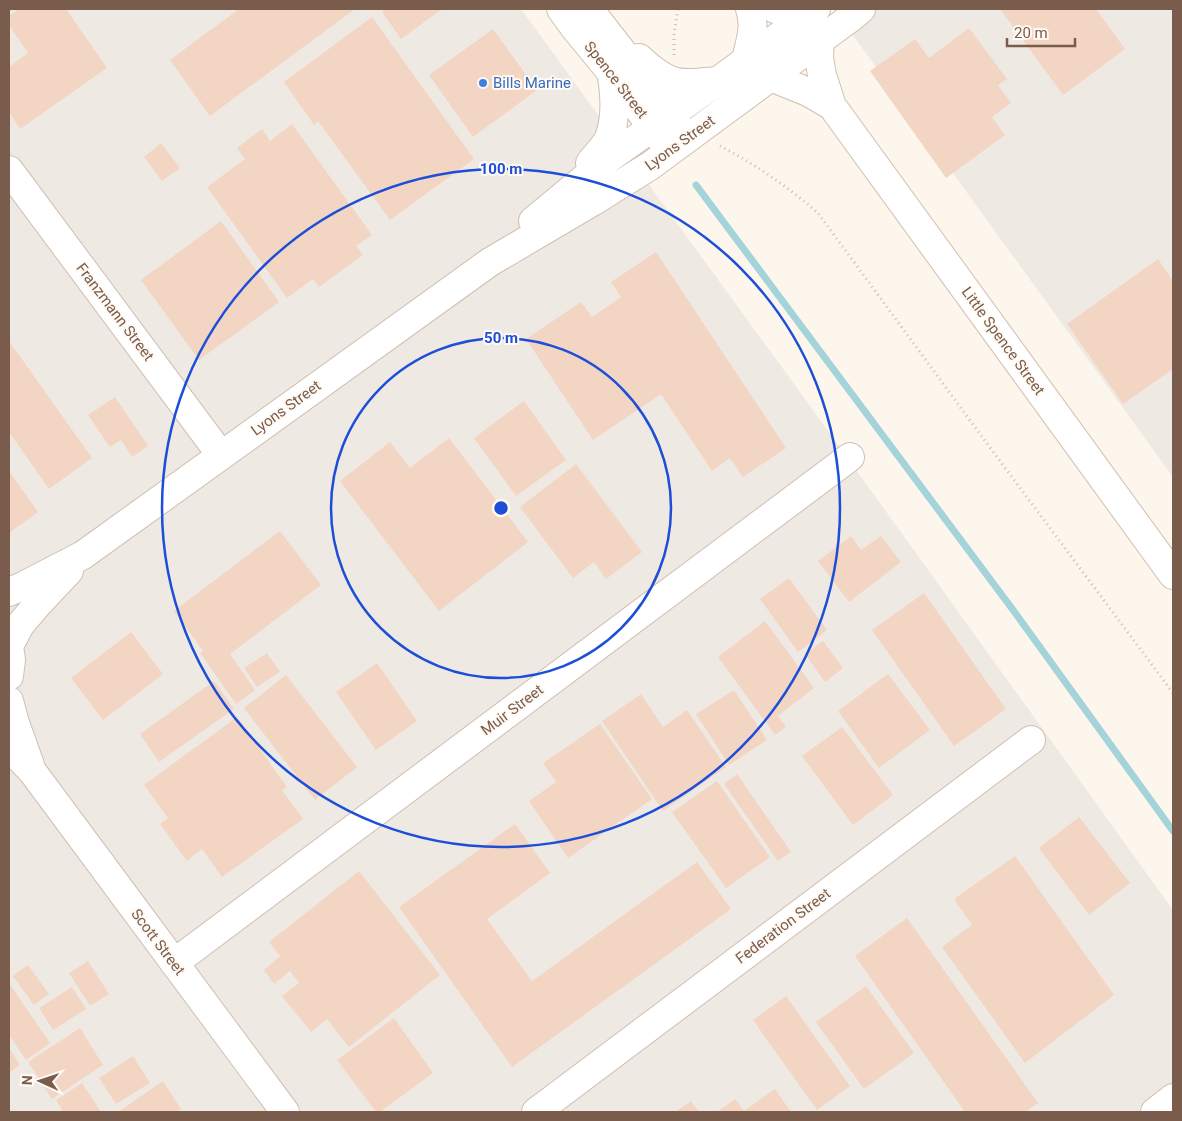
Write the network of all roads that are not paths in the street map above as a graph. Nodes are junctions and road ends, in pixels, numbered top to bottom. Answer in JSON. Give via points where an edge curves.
{"nodes":[{"id":1,"x":561,"y":9,"type":"edge"},
{"id":2,"x":750,"y":9,"type":"edge"},
{"id":3,"x":775,"y":9,"type":"edge"},
{"id":4,"x":861,"y":9,"type":"edge"},
{"id":5,"x":812,"y":12,"type":"edge"},
{"id":6,"x":591,"y":13,"type":"edge"},
{"id":7,"x":820,"y":40,"type":"junction"},
{"id":8,"x":746,"y":60,"type":"junction"},
{"id":9,"x":611,"y":72,"type":"junction"},
{"id":10,"x":771,"y":77,"type":"junction"},
{"id":11,"x":718,"y":80,"type":"junction"},
{"id":12,"x":832,"y":106,"type":"junction"},
{"id":13,"x":661,"y":121,"type":"junction"},
{"id":14,"x":678,"y":145,"type":"junction"},
{"id":15,"x":9,"y":170,"type":"edge"},
{"id":16,"x":544,"y":212,"type":"junction"},
{"id":17,"x":490,"y":262,"type":"junction"},
{"id":18,"x":221,"y":455,"type":"junction"},
{"id":19,"x":850,"y":457,"type":"dead end"},
{"id":20,"x":83,"y":555,"type":"junction"},
{"id":21,"x":1173,"y":575,"type":"edge"},
{"id":22,"x":9,"y":592,"type":"edge"},
{"id":23,"x":9,"y":646,"type":"edge"},
{"id":24,"x":9,"y":676,"type":"edge"},
{"id":25,"x":9,"y":696,"type":"edge"},
{"id":26,"x":9,"y":701,"type":"edge"},
{"id":27,"x":1031,"y":740,"type":"dead end"},
{"id":28,"x":9,"y":747,"type":"edge"},
{"id":29,"x":32,"y":771,"type":"junction"},
{"id":30,"x":174,"y":963,"type":"junction"},
{"id":31,"x":1173,"y":1098,"type":"edge"},
{"id":32,"x":285,"y":1112,"type":"edge"},
{"id":33,"x":536,"y":1112,"type":"edge"},
{"id":34,"x":1154,"y":1112,"type":"edge"}],
"edges":[{"from":1,"to":9,"type":"street","name":"Spence Street"},
{"from":2,"to":8,"type":"street","via":[[753,31]]},
{"from":3,"to":5,"type":"street"},
{"from":4,"to":7,"type":"street","name":"Lyons Street"},
{"from":5,"to":8,"type":"street","name":"Lyons Street"},
{"from":6,"to":11,"type":"street","via":[[641,60],[668,80],[688,84]]},
{"from":6,"to":13,"type":"street","name":"Spence Street"},
{"from":7,"to":10,"type":"street","name":"Lyons Street"},
{"from":7,"to":12,"type":"street","name":"Little Spence Street","via":[[822,76]]},
{"from":8,"to":11,"type":"street","name":"Lyons Street"},
{"from":9,"to":13,"type":"street","name":"Spence Street"},
{"from":9,"to":16,"type":"street","via":[[615,106],[608,139],[601,151]]},
{"from":10,"to":12,"type":"street","name":"Little Spence Street"},
{"from":10,"to":14,"type":"street","name":"Lyons Street"},
{"from":11,"to":13,"type":"street","name":"Lyons Street"},
{"from":12,"to":21,"type":"street","name":"Little Spence Street"},
{"from":13,"to":14,"type":"street","name":"Spence Street"},
{"from":13,"to":16,"type":"street","name":"Lyons Street","via":[[609,158]]},
{"from":14,"to":17,"type":"street","name":"Lyons Street","via":[[650,166]]},
{"from":15,"to":18,"type":"street","name":"Franzmann Street"},
{"from":16,"to":17,"type":"street","name":"Lyons Street"},
{"from":17,"to":18,"type":"street","name":"Lyons Street"},
{"from":18,"to":20,"type":"street","name":"Lyons Street"},
{"from":19,"to":30,"type":"street","name":"Muir Street"},
{"from":20,"to":22,"type":"street","name":"Lyons Street"},
{"from":20,"to":23,"type":"street","name":"Lyons Street","via":[[37,605]]},
{"from":23,"to":24,"type":"street"},
{"from":24,"to":25,"type":"street"},
{"from":26,"to":29,"type":"street","name":"Scott Street"},
{"from":27,"to":33,"type":"street","name":"Federation Street"},
{"from":28,"to":29,"type":"street","name":"Scott Street"},
{"from":29,"to":30,"type":"street","name":"Scott Street"},
{"from":30,"to":32,"type":"street","name":"Scott Street"},
{"from":31,"to":34,"type":"street"}]}
